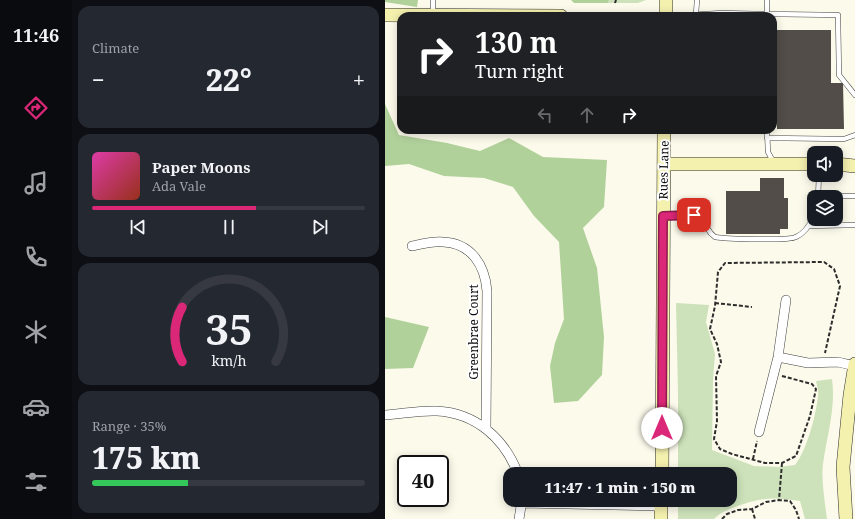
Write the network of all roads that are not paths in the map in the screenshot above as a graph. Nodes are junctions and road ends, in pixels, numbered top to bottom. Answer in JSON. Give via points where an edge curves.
{"nodes":[{"id":1,"x":433,"y":0,"type":"edge"},
{"id":2,"x":666,"y":0,"type":"edge"},
{"id":3,"x":697,"y":0,"type":"edge"},
{"id":4,"x":767,"y":0,"type":"edge"},
{"id":5,"x":433,"y":12,"type":"edge"},
{"id":6,"x":665,"y":12,"type":"edge"},
{"id":7,"x":696,"y":12,"type":"edge"},
{"id":8,"x":767,"y":12,"type":"edge"},
{"id":9,"x":385,"y":15,"type":"edge"},
{"id":10,"x":397,"y":15,"type":"edge"},
{"id":11,"x":777,"y":15,"type":"edge"},
{"id":12,"x":855,"y":94,"type":"edge"},
{"id":13,"x":664,"y":134,"type":"edge"},
{"id":14,"x":767,"y":134,"type":"edge"},
{"id":15,"x":855,"y":135,"type":"edge"},
{"id":16,"x":767,"y":138,"type":"junction"},
{"id":17,"x":664,"y":164,"type":"junction"},
{"id":18,"x":775,"y":164,"type":"junction"},
{"id":19,"x":807,"y":164,"type":"edge"},
{"id":20,"x":843,"y":165,"type":"edge"},
{"id":21,"x":855,"y":166,"type":"edge"},
{"id":22,"x":843,"y":196,"type":"edge"},
{"id":23,"x":855,"y":196,"type":"edge"},
{"id":24,"x":663,"y":216,"type":"junction"},
{"id":25,"x":843,"y":225,"type":"edge"},
{"id":26,"x":855,"y":225,"type":"edge"},
{"id":27,"x":809,"y":226,"type":"edge"},
{"id":28,"x":412,"y":246,"type":"dead end"},
{"id":29,"x":786,"y":300,"type":"dead end"},
{"id":30,"x":778,"y":357,"type":"junction"},
{"id":31,"x":855,"y":365,"type":"edge"},
{"id":32,"x":385,"y":415,"type":"edge"},
{"id":33,"x":486,"y":429,"type":"junction"},
{"id":34,"x":759,"y":432,"type":"road end"},
{"id":35,"x":515,"y":467,"type":"edge"},
{"id":36,"x":662,"y":467,"type":"edge"},
{"id":37,"x":521,"y":507,"type":"edge"},
{"id":38,"x":661,"y":507,"type":"edge"},
{"id":39,"x":519,"y":519,"type":"edge"},
{"id":40,"x":661,"y":519,"type":"edge"},
{"id":41,"x":846,"y":519,"type":"edge"}],
"edges":[{"from":1,"to":5,"type":"lane"},
{"from":2,"to":6,"type":"street"},
{"from":3,"to":7,"type":"lane"},
{"from":4,"to":8,"type":"lane"},
{"from":9,"to":10,"type":"street"},
{"from":11,"to":12,"type":"lane","via":[[837,15],[839,75]]},
{"from":13,"to":17,"type":"street","name":"Rues Lane"},
{"from":14,"to":16,"type":"lane"},
{"from":15,"to":16,"type":"lane","via":[[844,139]]},
{"from":16,"to":18,"type":"lane","via":[[768,152]]},
{"from":17,"to":18,"type":"street"},
{"from":17,"to":24,"type":"street","name":"Rues Lane"},
{"from":18,"to":19,"type":"street"},
{"from":20,"to":21,"type":"street"},
{"from":22,"to":23,"type":"lane"},
{"from":24,"to":27,"type":"lane","via":[[700,215],[711,234],[720,238],[794,238]]},
{"from":24,"to":36,"type":"street","name":"Rues Lane"},
{"from":25,"to":26,"type":"lane"},
{"from":28,"to":33,"type":"street","name":"Greenbrae Court","via":[[435,242],[454,244],[471,254],[483,269],[487,290]]},
{"from":29,"to":30,"type":"street"},
{"from":30,"to":31,"type":"street","via":[[808,363],[838,362]]},
{"from":30,"to":34,"type":"street"},
{"from":31,"to":41,"type":"street","via":[[843,467]]},
{"from":32,"to":33,"type":"street","via":[[445,412],[463,416]]},
{"from":33,"to":35,"type":"street","via":[[506,450]]},
{"from":37,"to":39,"type":"street"},
{"from":38,"to":40,"type":"street"}]}
